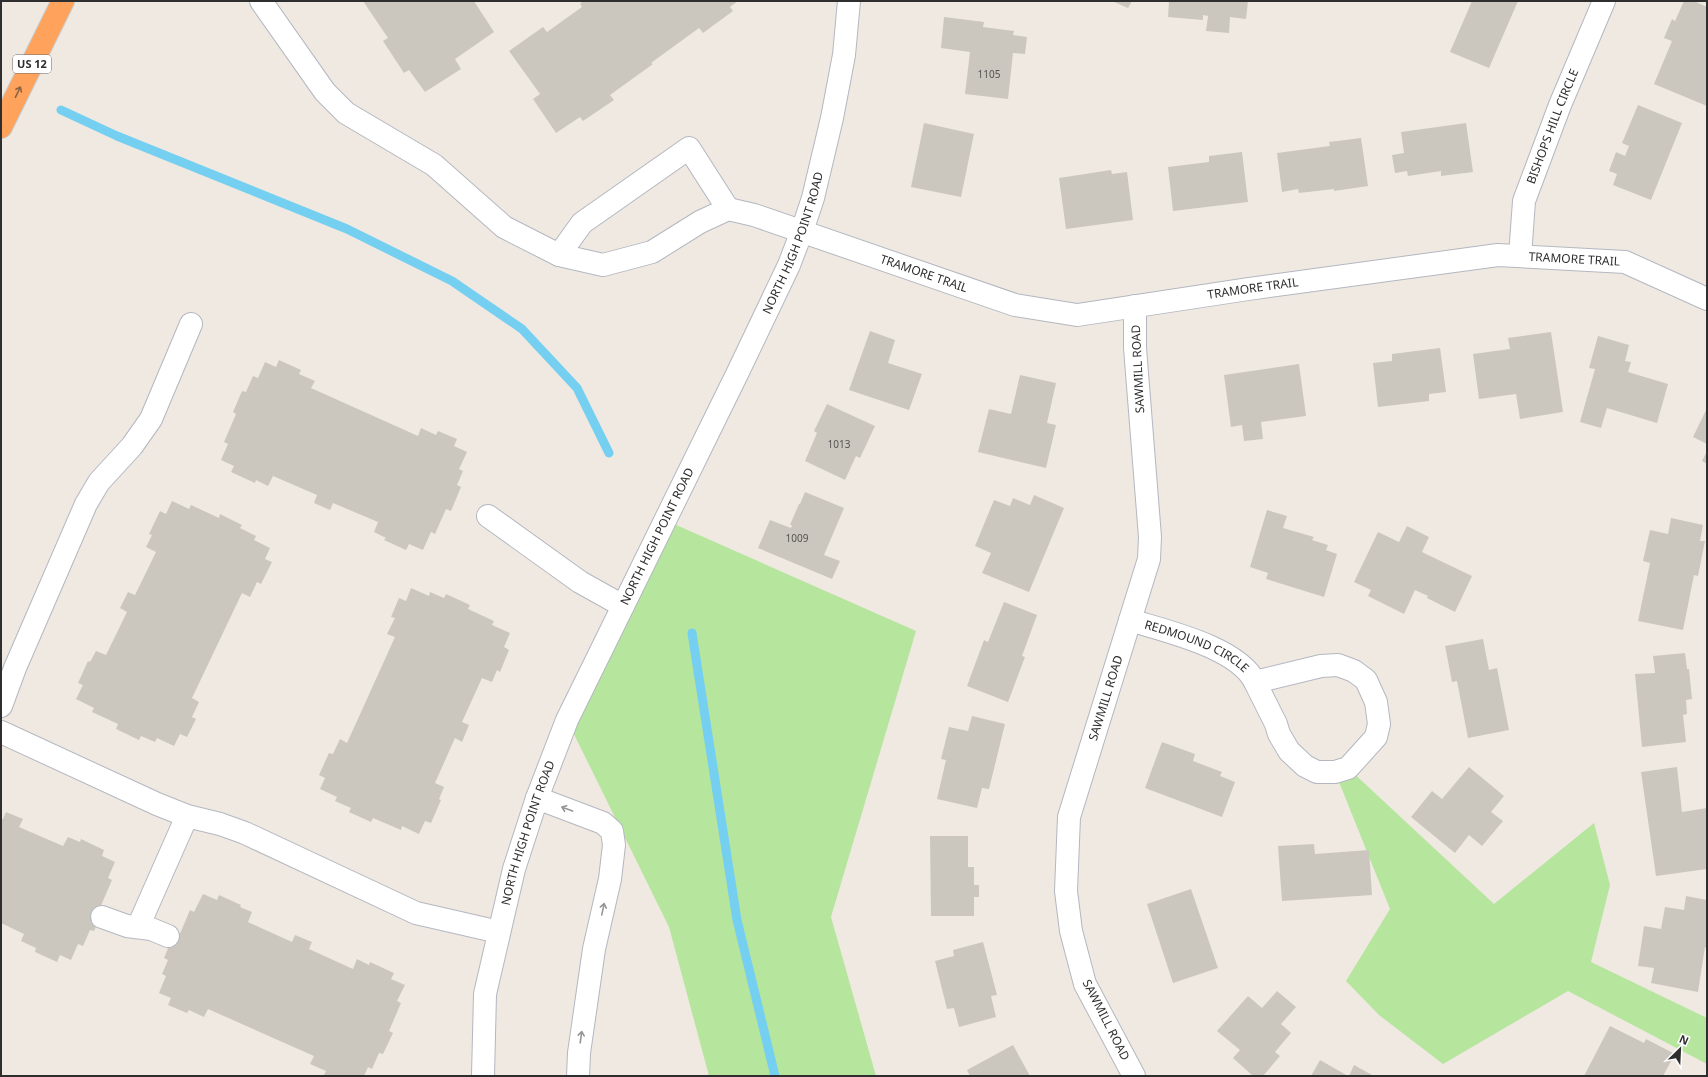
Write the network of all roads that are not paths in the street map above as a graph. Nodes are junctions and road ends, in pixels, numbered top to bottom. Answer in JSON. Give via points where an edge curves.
{"nodes":[{"id":1,"x":63,"y":1,"type":"edge"},
{"id":2,"x":261,"y":1,"type":"edge"},
{"id":3,"x":849,"y":1,"type":"edge"},
{"id":4,"x":1604,"y":1,"type":"edge"},
{"id":5,"x":1,"y":127,"type":"edge"},
{"id":6,"x":728,"y":209,"type":"junction"},
{"id":7,"x":802,"y":231,"type":"junction"},
{"id":8,"x":559,"y":255,"type":"junction"},
{"id":9,"x":1520,"y":256,"type":"junction"},
{"id":10,"x":1707,"y":299,"type":"edge"},
{"id":11,"x":1135,"y":306,"type":"junction"},
{"id":12,"x":191,"y":324,"type":"dead end"},
{"id":13,"x":488,"y":516,"type":"dead end"},
{"id":14,"x":623,"y":606,"type":"junction"},
{"id":15,"x":1130,"y":620,"type":"junction"},
{"id":16,"x":1255,"y":682,"type":"junction"},
{"id":17,"x":1,"y":706,"type":"edge"},
{"id":18,"x":1,"y":732,"type":"edge"},
{"id":19,"x":537,"y":798,"type":"junction"},
{"id":20,"x":187,"y":816,"type":"junction"},
{"id":21,"x":102,"y":917,"type":"dead end"},
{"id":22,"x":138,"y":927,"type":"junction"},
{"id":23,"x":499,"y":932,"type":"junction"},
{"id":24,"x":168,"y":936,"type":"dead end"},
{"id":25,"x":483,"y":1076,"type":"edge"},
{"id":26,"x":578,"y":1076,"type":"edge"},
{"id":27,"x":1134,"y":1076,"type":"edge"}],
"edges":[{"from":5,"to":1,"type":"highway","number":"US 12","one_way":true},
{"from":2,"to":8,"type":"street","via":[[325,92],[346,113],[434,165],[504,227]]},
{"from":3,"to":7,"type":"street","name":"NORTH HIGH POINT ROAD","via":[[844,54],[832,118],[813,198]]},
{"from":4,"to":9,"type":"street","name":"BISHOPS HILL CIRCLE","via":[[1560,105],[1524,201]]},
{"from":6,"to":7,"type":"street","name":"TRAMORE TRAIL","via":[[754,214]]},
{"from":6,"to":8,"type":"street","via":[[700,222],[652,252],[603,265]]},
{"from":6,"to":8,"type":"street","via":[[689,148],[582,223]]},
{"from":7,"to":11,"type":"street","name":"TRAMORE TRAIL","via":[[1015,305],[1077,315]]},
{"from":7,"to":14,"type":"street","name":"NORTH HIGH POINT ROAD","via":[[789,265]]},
{"from":9,"to":10,"type":"street","name":"TRAMORE TRAIL","via":[[1625,262]]},
{"from":9,"to":11,"type":"street","name":"TRAMORE TRAIL","via":[[1498,255]]},
{"from":11,"to":15,"type":"street","name":"SAWMILL ROAD","via":[[1135,348],[1150,537],[1149,559]]},
{"from":12,"to":17,"type":"street","via":[[151,419],[132,446],[99,482],[86,504]]},
{"from":13,"to":14,"type":"street","via":[[580,582]]},
{"from":14,"to":19,"type":"street","name":"NORTH HIGH POINT ROAD","via":[[567,720]]},
{"from":15,"to":16,"type":"street","name":"REDMOUND CIRCLE","via":[[1200,642],[1224,653],[1250,672]]},
{"from":15,"to":27,"type":"street","name":"SAWMILL ROAD","via":[[1069,817],[1066,891],[1071,931],[1085,984]]},
{"from":16,"to":16,"type":"street","name":"REDMOUND CIRCLE","via":[[1289,751],[1305,766],[1317,772],[1335,772],[1348,768],[1376,737],[1379,724],[1376,702],[1366,680],[1354,671],[1338,665],[1321,666]]},
{"from":18,"to":20,"type":"street"},
{"from":19,"to":23,"type":"street","name":"NORTH HIGH POINT ROAD","via":[[514,869]]},
{"from":26,"to":19,"type":"street","one_way":true,"via":[[592,964],[610,879],[614,845],[612,831],[603,823]]},
{"from":20,"to":22,"type":"street"},
{"from":20,"to":23,"type":"street","via":[[245,833],[416,912]]},
{"from":21,"to":22,"type":"street","via":[[126,926]]},
{"from":22,"to":24,"type":"street"},
{"from":23,"to":25,"type":"street","name":"NORTH HIGH POINT ROAD","via":[[486,994]]}]}
